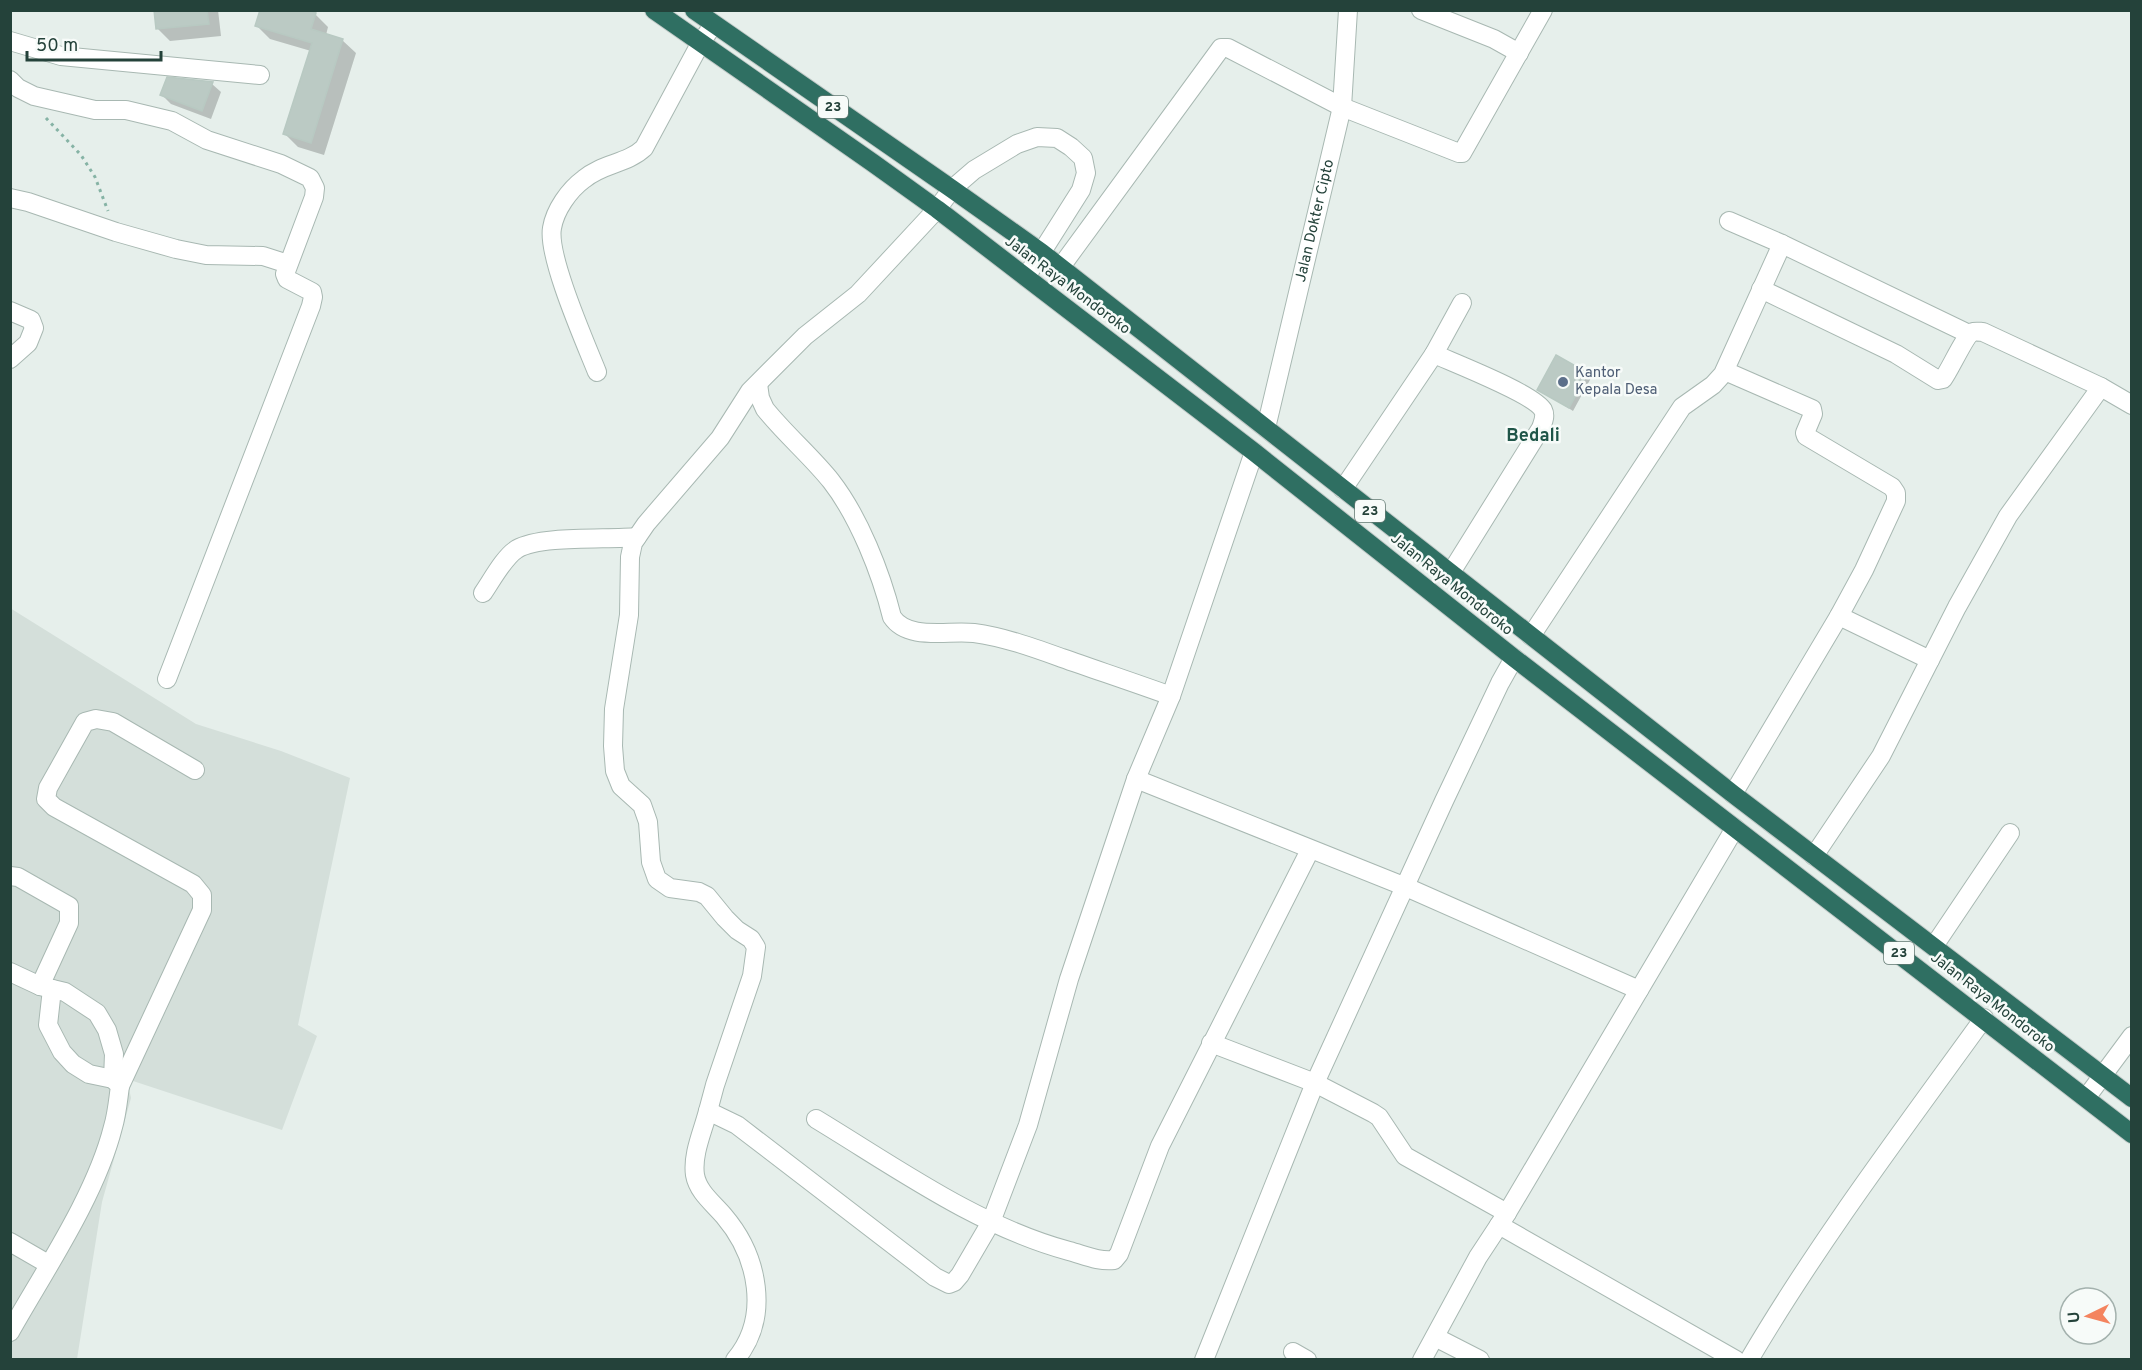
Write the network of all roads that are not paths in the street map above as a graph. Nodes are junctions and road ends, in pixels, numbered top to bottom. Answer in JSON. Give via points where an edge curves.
{"nodes":[{"id":1,"x":654,"y":10,"type":"edge"},
{"id":2,"x":694,"y":10,"type":"edge"},
{"id":3,"x":1348,"y":10,"type":"edge"},
{"id":4,"x":1420,"y":10,"type":"edge"},
{"id":5,"x":1543,"y":10,"type":"edge"},
{"id":6,"x":713,"y":24,"type":"junction"},
{"id":7,"x":19,"y":44,"type":"edge"},
{"id":8,"x":700,"y":44,"type":"junction"},
{"id":9,"x":1519,"y":53,"type":"junction"},
{"id":10,"x":260,"y":75,"type":"dead end"},
{"id":11,"x":10,"y":80,"type":"edge"},
{"id":12,"x":1342,"y":107,"type":"junction"},
{"id":13,"x":952,"y":189,"type":"junction"},
{"id":14,"x":10,"y":198,"type":"edge"},
{"id":15,"x":937,"y":209,"type":"junction"},
{"id":16,"x":1729,"y":221,"type":"dead end"},
{"id":17,"x":1782,"y":244,"type":"junction"},
{"id":18,"x":1041,"y":252,"type":"junction"},
{"id":19,"x":288,"y":264,"type":"junction"},
{"id":20,"x":1060,"y":268,"type":"junction"},
{"id":21,"x":1026,"y":277,"type":"junction"},
{"id":22,"x":1761,"y":289,"type":"junction"},
{"id":23,"x":1462,"y":303,"type":"dead end"},
{"id":24,"x":10,"y":311,"type":"edge"},
{"id":25,"x":1969,"y":334,"type":"junction"},
{"id":26,"x":1434,"y":354,"type":"junction"},
{"id":27,"x":10,"y":359,"type":"edge"},
{"id":28,"x":1725,"y":371,"type":"junction"},
{"id":29,"x":597,"y":372,"type":"dead end"},
{"id":30,"x":758,"y":384,"type":"junction"},
{"id":31,"x":2101,"y":387,"type":"junction"},
{"id":32,"x":2132,"y":405,"type":"edge"},
{"id":33,"x":1266,"y":428,"type":"junction"},
{"id":34,"x":1254,"y":452,"type":"junction"},
{"id":35,"x":1343,"y":489,"type":"junction"},
{"id":36,"x":642,"y":531,"type":"junction"},
{"id":37,"x":1450,"y":574,"type":"junction"},
{"id":38,"x":483,"y":593,"type":"dead end"},
{"id":39,"x":1839,"y":616,"type":"junction"},
{"id":40,"x":1531,"y":636,"type":"junction"},
{"id":41,"x":1514,"y":658,"type":"junction"},
{"id":42,"x":1930,"y":660,"type":"junction"},
{"id":43,"x":167,"y":679,"type":"dead end"},
{"id":44,"x":1171,"y":696,"type":"junction"},
{"id":45,"x":1681,"y":752,"type":"junction"},
{"id":46,"x":195,"y":770,"type":"dead end"},
{"id":47,"x":1665,"y":774,"type":"junction"},
{"id":48,"x":1136,"y":779,"type":"junction"},
{"id":49,"x":1733,"y":794,"type":"junction"},
{"id":50,"x":1735,"y":828,"type":"junction"},
{"id":51,"x":2010,"y":833,"type":"dead end"},
{"id":52,"x":1310,"y":850,"type":"junction"},
{"id":53,"x":1814,"y":856,"type":"junction"},
{"id":54,"x":10,"y":876,"type":"edge"},
{"id":55,"x":1406,"y":887,"type":"junction"},
{"id":56,"x":1934,"y":946,"type":"junction"},
{"id":57,"x":10,"y":972,"type":"edge"},
{"id":58,"x":46,"y":988,"type":"junction"},
{"id":59,"x":1639,"y":990,"type":"junction"},
{"id":60,"x":1984,"y":1018,"type":"junction"},
{"id":61,"x":2132,"y":1036,"type":"edge"},
{"id":62,"x":1211,"y":1043,"type":"junction"},
{"id":63,"x":2102,"y":1076,"type":"junction"},
{"id":64,"x":117,"y":1082,"type":"junction"},
{"id":65,"x":1315,"y":1083,"type":"junction"},
{"id":66,"x":2086,"y":1098,"type":"junction"},
{"id":67,"x":2132,"y":1098,"type":"edge"},
{"id":68,"x":708,"y":1111,"type":"junction"},
{"id":69,"x":816,"y":1119,"type":"dead end"},
{"id":70,"x":2132,"y":1134,"type":"edge"},
{"id":71,"x":1503,"y":1219,"type":"junction"},
{"id":72,"x":988,"y":1221,"type":"junction"},
{"id":73,"x":10,"y":1242,"type":"edge"},
{"id":74,"x":48,"y":1264,"type":"junction"},
{"id":75,"x":10,"y":1332,"type":"edge"},
{"id":76,"x":1435,"y":1337,"type":"junction"},
{"id":77,"x":735,"y":1359,"type":"edge"},
{"id":78,"x":1204,"y":1359,"type":"edge"},
{"id":79,"x":1422,"y":1359,"type":"edge"},
{"id":80,"x":1480,"y":1359,"type":"edge"},
{"id":81,"x":1736,"y":1359,"type":"edge"},
{"id":82,"x":1749,"y":1359,"type":"edge"}],
"edges":[{"from":1,"to":8,"type":"highway","name":"Jalan Raya Mondoroko","number":"23"},
{"from":2,"to":6,"type":"highway","name":"Jalan Raya Mondoroko","number":"23"},
{"from":3,"to":12,"type":"street","name":"Jalan Dokter Cipto"},
{"from":4,"to":9,"type":"street"},
{"from":5,"to":9,"type":"street"},
{"from":6,"to":8,"type":"street"},
{"from":6,"to":13,"type":"highway","name":"Jalan Raya Mondoroko","number":"23"},
{"from":7,"to":10,"type":"street","via":[[61,56]]},
{"from":8,"to":15,"type":"highway","name":"Jalan Raya Mondoroko","number":"23"},
{"from":8,"to":29,"type":"street","via":[[644,148],[638,154],[598,168],[583,179],[570,191],[552,228],[555,260]]},
{"from":9,"to":12,"type":"street","via":[[1462,153]]},
{"from":11,"to":19,"type":"street","via":[[34,96],[172,121],[207,140],[281,164],[310,178],[314,197]]},
{"from":12,"to":20,"type":"street","via":[[1228,48],[1221,48]]},
{"from":12,"to":33,"type":"street","name":"Jalan Dokter Cipto"},
{"from":13,"to":15,"type":"street"},
{"from":13,"to":18,"type":"highway","name":"Jalan Raya Mondoroko","number":"23"},
{"from":13,"to":18,"type":"street","via":[[974,170],[1017,144],[1037,137],[1057,138],[1071,147],[1083,158],[1086,173],[1081,190]]},
{"from":14,"to":19,"type":"street","via":[[116,232],[206,255],[263,256]]},
{"from":15,"to":21,"type":"highway","name":"Jalan Raya Mondoroko","number":"23"},
{"from":15,"to":30,"type":"street","via":[[858,294],[805,336]]},
{"from":16,"to":17,"type":"street"},
{"from":17,"to":22,"type":"street"},
{"from":17,"to":25,"type":"street"},
{"from":18,"to":20,"type":"highway","name":"Jalan Raya Mondoroko","number":"23"},
{"from":18,"to":21,"type":"street"},
{"from":19,"to":43,"type":"street","via":[[286,279],[312,292],[311,306]]},
{"from":20,"to":33,"type":"highway","name":"Jalan Raya Mondoroko","number":"23"},
{"from":21,"to":34,"type":"highway","name":"Jalan Raya Mondoroko","number":"23"},
{"from":22,"to":25,"type":"street","via":[[1896,354],[1938,380],[1943,379]]},
{"from":22,"to":28,"type":"street"},
{"from":23,"to":26,"type":"street"},
{"from":24,"to":27,"type":"street","via":[[31,320],[34,328],[28,343]]},
{"from":25,"to":31,"type":"street","via":[[1983,332]]},
{"from":26,"to":35,"type":"street"},
{"from":26,"to":37,"type":"street","via":[[1499,382],[1534,402],[1545,414],[1541,428]]},
{"from":28,"to":39,"type":"street","via":[[1812,409],[1806,436],[1896,493],[1896,501]]},
{"from":28,"to":40,"type":"street","via":[[1713,385],[1682,407]]},
{"from":30,"to":36,"type":"street","via":[[720,438]]},
{"from":30,"to":44,"type":"street","via":[[765,410],[831,481],[849,509],[898,625],[918,631],[974,633],[1022,644]]},
{"from":31,"to":32,"type":"street"},
{"from":31,"to":42,"type":"street","via":[[2008,516]]},
{"from":33,"to":35,"type":"highway","name":"Jalan Raya Mondoroko","number":"23"},
{"from":34,"to":41,"type":"highway","name":"Jalan Raya Mondoroko","number":"23"},
{"from":34,"to":44,"type":"street"},
{"from":35,"to":37,"type":"highway","name":"Jalan Raya Mondoroko","number":"23"},
{"from":36,"to":38,"type":"street","via":[[518,548]]},
{"from":36,"to":68,"type":"street","via":[[633,543],[630,557],[629,615],[614,709],[615,771],[621,786],[642,806],[657,879],[670,888],[707,896],[756,947],[752,976]]},
{"from":37,"to":40,"type":"highway","name":"Jalan Raya Mondoroko","number":"23"},
{"from":39,"to":42,"type":"street"},
{"from":39,"to":49,"type":"street"},
{"from":40,"to":45,"type":"highway","name":"Jalan Raya Mondoroko","number":"23"},
{"from":41,"to":47,"type":"highway","name":"Jalan Raya Mondoroko","number":"23"},
{"from":41,"to":55,"type":"street"},
{"from":42,"to":53,"type":"street","via":[[1881,756]]},
{"from":44,"to":48,"type":"street"},
{"from":45,"to":47,"type":"highway"},
{"from":45,"to":49,"type":"highway","name":"Jalan Raya Mondoroko","number":"23"},
{"from":46,"to":64,"type":"street","via":[[113,722],[96,719],[84,722],[48,788],[46,799],[54,807],[193,884],[202,895],[202,910]]},
{"from":47,"to":50,"type":"highway","name":"Jalan Raya Mondoroko","number":"23"},
{"from":48,"to":52,"type":"street"},
{"from":48,"to":72,"type":"street","via":[[1069,980],[1029,1125]]},
{"from":49,"to":53,"type":"highway","name":"Jalan Raya Mondoroko","number":"23"},
{"from":50,"to":59,"type":"street"},
{"from":50,"to":60,"type":"highway","name":"Jalan Raya Mondoroko","number":"23"},
{"from":51,"to":56,"type":"street"},
{"from":52,"to":55,"type":"street"},
{"from":52,"to":62,"type":"street"},
{"from":53,"to":56,"type":"highway","name":"Jalan Raya Mondoroko","number":"23"},
{"from":54,"to":58,"type":"street","via":[[69,906],[69,923]]},
{"from":55,"to":59,"type":"street"},
{"from":55,"to":65,"type":"street"},
{"from":56,"to":63,"type":"highway","name":"Jalan Raya Mondoroko","number":"23"},
{"from":57,"to":58,"type":"street"},
{"from":58,"to":64,"type":"street","via":[[65,992],[97,1012],[107,1029]]},
{"from":58,"to":64,"type":"street","via":[[48,1025],[62,1052],[89,1074]]},
{"from":59,"to":71,"type":"street"},
{"from":60,"to":66,"type":"highway","name":"Jalan Raya Mondoroko","number":"23"},
{"from":60,"to":82,"type":"street","via":[[1865,1182]]},
{"from":61,"to":63,"type":"street"},
{"from":62,"to":65,"type":"street"},
{"from":62,"to":72,"type":"street","via":[[1160,1146],[1114,1260],[1043,1244]]},
{"from":63,"to":66,"type":"street"},
{"from":63,"to":67,"type":"highway","name":"Jalan Raya Mondoroko","number":"23"},
{"from":64,"to":74,"type":"street","via":[[114,1126],[105,1153]]},
{"from":65,"to":71,"type":"street","via":[[1379,1117],[1405,1156]]},
{"from":65,"to":78,"type":"street"},
{"from":66,"to":70,"type":"highway","name":"Jalan Raya Mondoroko","number":"23"},
{"from":68,"to":72,"type":"street","via":[[737,1125],[926,1272],[949,1284],[960,1275]]},
{"from":68,"to":77,"type":"street","via":[[694,1164],[695,1176],[700,1189],[735,1231],[746,1251],[757,1299],[755,1323]]},
{"from":69,"to":72,"type":"street"},
{"from":71,"to":76,"type":"street"},
{"from":71,"to":81,"type":"street"},
{"from":73,"to":74,"type":"street"},
{"from":74,"to":75,"type":"street"},
{"from":76,"to":79,"type":"street"},
{"from":76,"to":80,"type":"street"}]}
